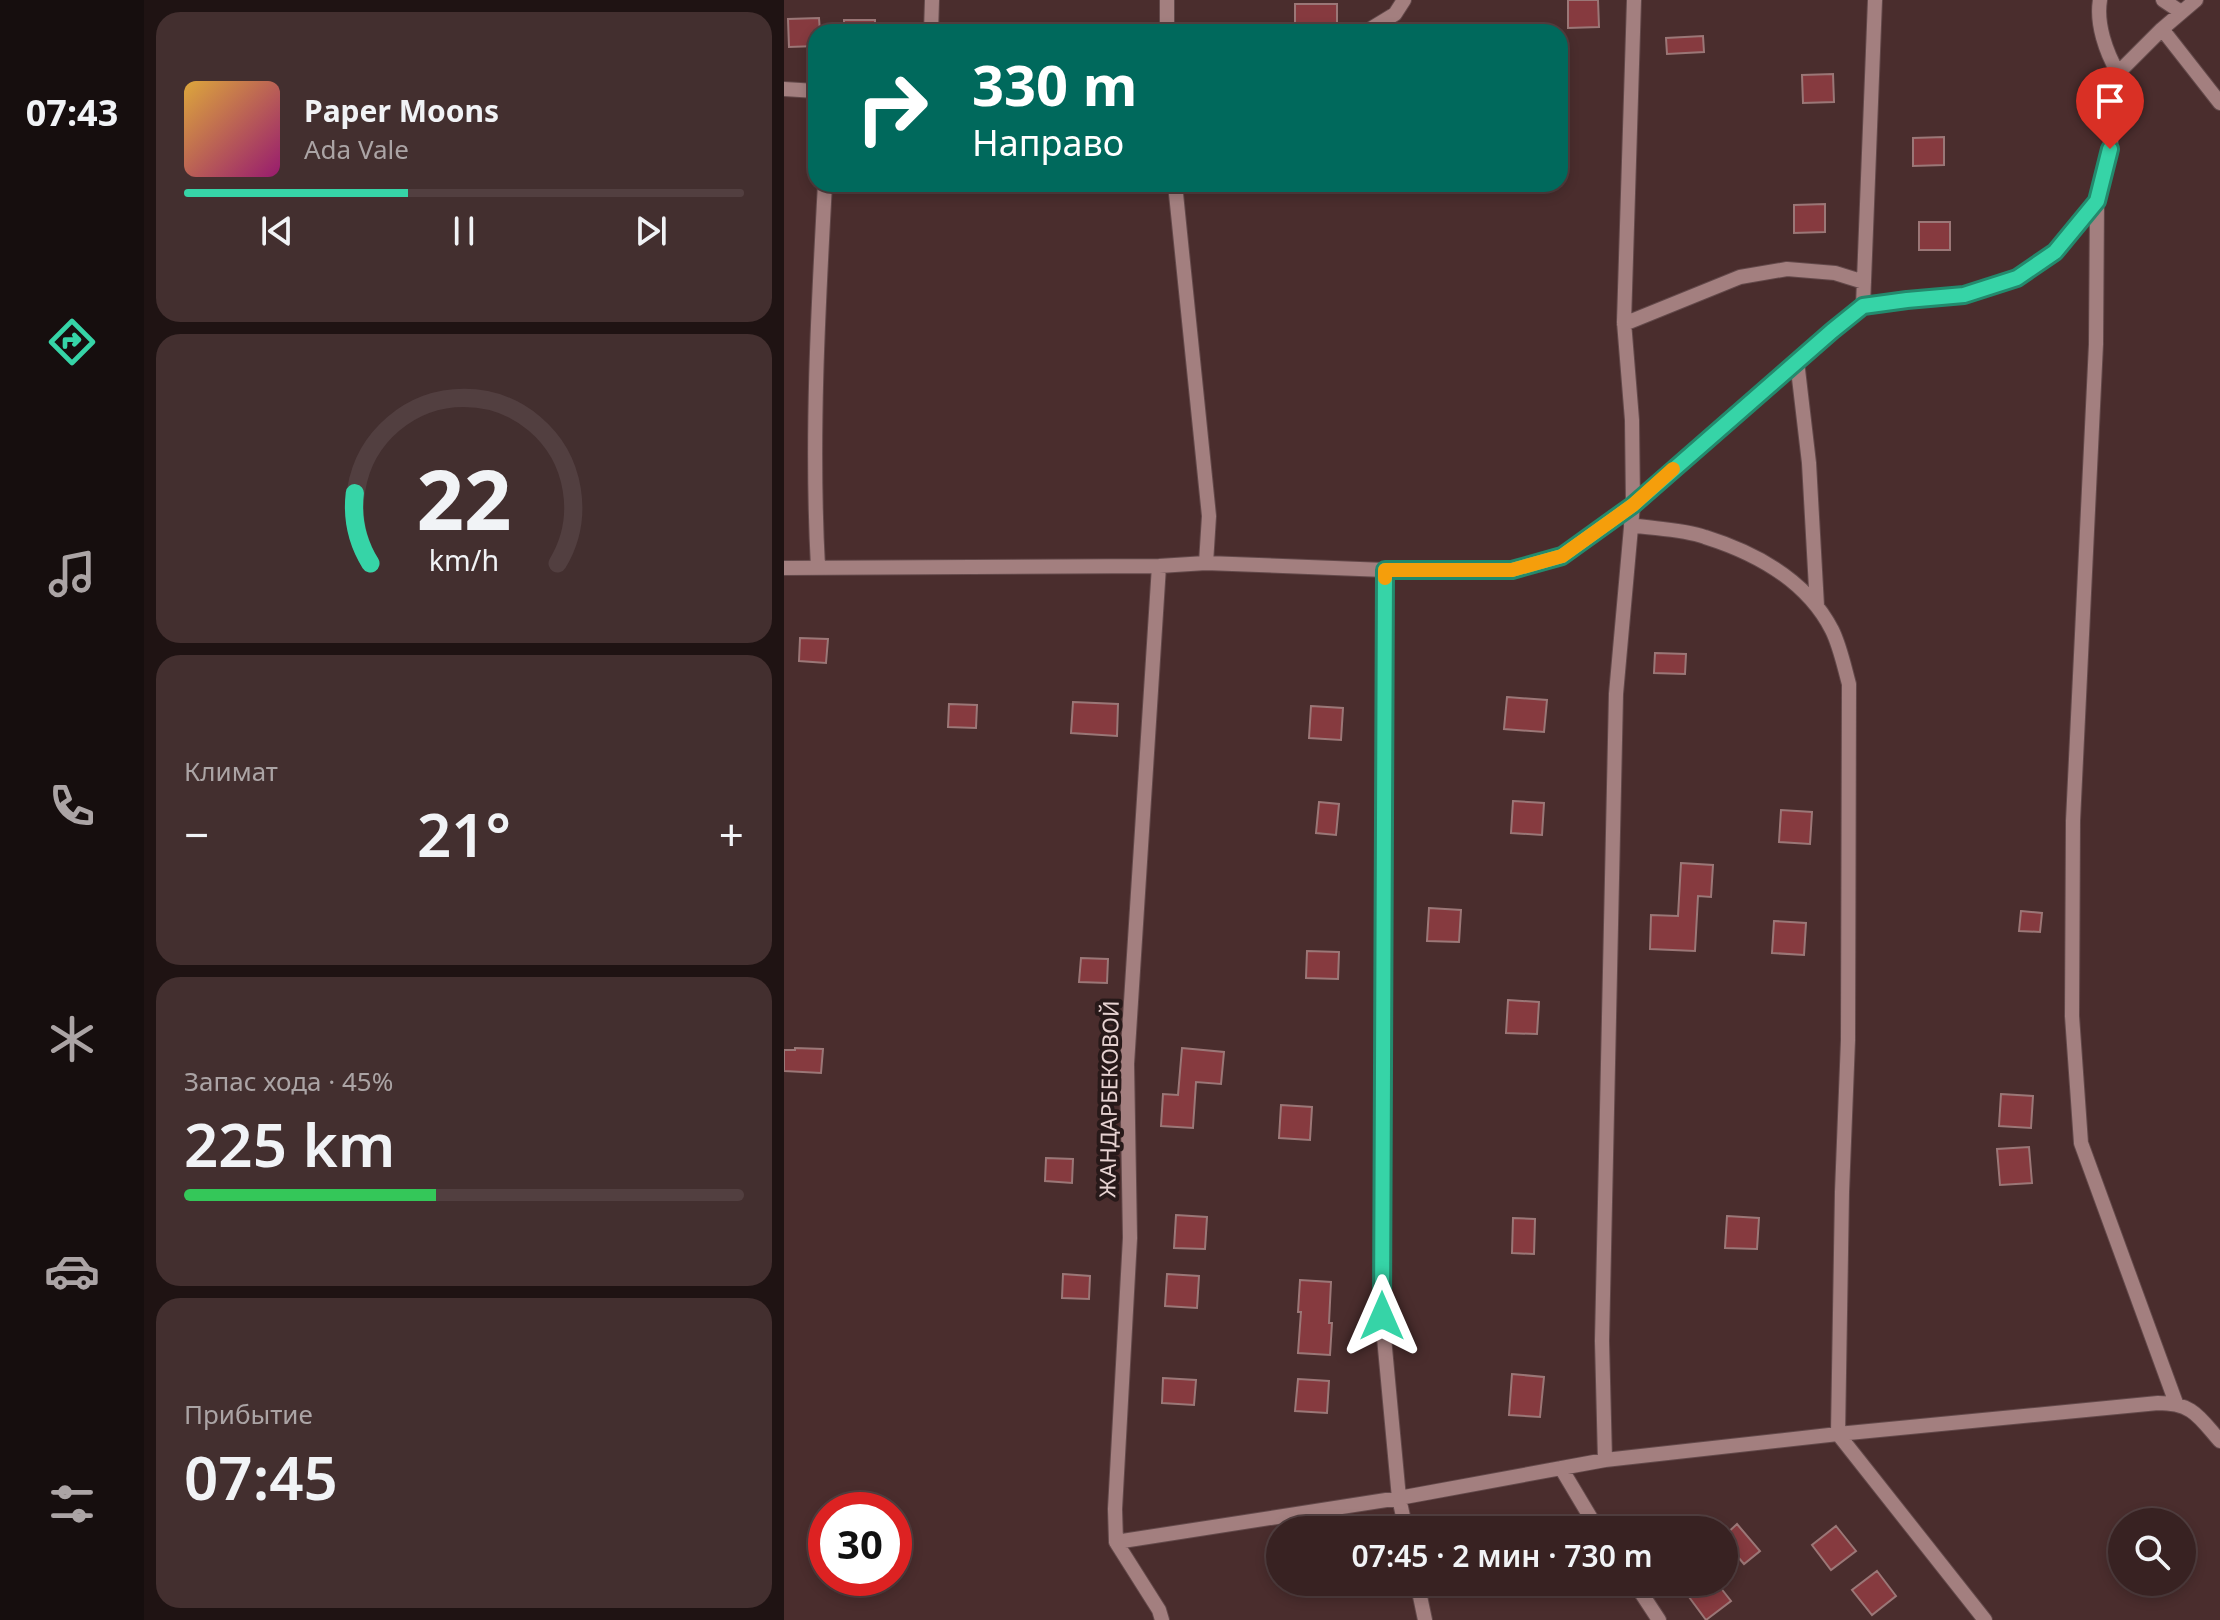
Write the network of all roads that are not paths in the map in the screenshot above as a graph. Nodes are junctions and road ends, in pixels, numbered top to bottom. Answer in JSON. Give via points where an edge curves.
{"nodes":[{"id":1,"x":932,"y":0,"type":"edge"},
{"id":2,"x":1167,"y":0,"type":"edge"},
{"id":3,"x":1404,"y":0,"type":"edge"},
{"id":4,"x":1634,"y":0,"type":"edge"},
{"id":5,"x":1875,"y":0,"type":"edge"},
{"id":6,"x":2100,"y":0,"type":"edge"},
{"id":7,"x":2163,"y":0,"type":"edge"},
{"id":8,"x":2196,"y":0,"type":"edge"},
{"id":9,"x":2181,"y":12,"type":"junction"},
{"id":10,"x":931,"y":24,"type":"edge"},
{"id":11,"x":1167,"y":24,"type":"edge"},
{"id":12,"x":1379,"y":24,"type":"edge"},
{"id":13,"x":2162,"y":29,"type":"junction"},
{"id":14,"x":2118,"y":73,"type":"junction"},
{"id":15,"x":784,"y":89,"type":"edge"},
{"id":16,"x":808,"y":90,"type":"edge"},
{"id":17,"x":2220,"y":103,"type":"edge"},
{"id":18,"x":825,"y":192,"type":"edge"},
{"id":19,"x":1176,"y":192,"type":"edge"},
{"id":20,"x":2097,"y":201,"type":"junction"},
{"id":21,"x":1864,"y":282,"type":"junction"},
{"id":22,"x":1863,"y":306,"type":"junction"},
{"id":23,"x":1624,"y":324,"type":"junction"},
{"id":24,"x":1797,"y":361,"type":"junction"},
{"id":25,"x":1633,"y":505,"type":"junction"},
{"id":26,"x":1631,"y":525,"type":"junction"},
{"id":27,"x":1206,"y":563,"type":"junction"},
{"id":28,"x":1159,"y":566,"type":"junction"},
{"id":29,"x":818,"y":567,"type":"junction"},
{"id":30,"x":784,"y":568,"type":"edge"},
{"id":31,"x":1385,"y":570,"type":"junction"},
{"id":32,"x":1817,"y":606,"type":"junction"},
{"id":33,"x":2176,"y":1403,"type":"junction"},
{"id":34,"x":1838,"y":1434,"type":"junction"},
{"id":35,"x":2220,"y":1441,"type":"edge"},
{"id":36,"x":1605,"y":1460,"type":"junction"},
{"id":37,"x":1561,"y":1468,"type":"junction"},
{"id":38,"x":1399,"y":1498,"type":"junction"},
{"id":39,"x":1403,"y":1516,"type":"edge"},
{"id":40,"x":1590,"y":1516,"type":"edge"},
{"id":41,"x":1116,"y":1542,"type":"junction"},
{"id":42,"x":1420,"y":1596,"type":"edge"},
{"id":43,"x":1643,"y":1596,"type":"edge"},
{"id":44,"x":1162,"y":1620,"type":"edge"},
{"id":45,"x":1425,"y":1620,"type":"edge"},
{"id":46,"x":1659,"y":1620,"type":"edge"},
{"id":47,"x":1985,"y":1620,"type":"edge"}],
"edges":[{"from":1,"to":10,"type":"street"},
{"from":2,"to":11,"type":"street"},
{"from":3,"to":12,"type":"street","via":[[1395,14]]},
{"from":4,"to":23,"type":"street"},
{"from":5,"to":21,"type":"street"},
{"from":6,"to":14,"type":"street","via":[[2107,54]]},
{"from":7,"to":9,"type":"street"},
{"from":8,"to":9,"type":"street"},
{"from":9,"to":13,"type":"street"},
{"from":13,"to":14,"type":"street"},
{"from":13,"to":17,"type":"street"},
{"from":14,"to":20,"type":"street","via":[[2110,149]]},
{"from":15,"to":16,"type":"street"},
{"from":18,"to":29,"type":"street","via":[[814,500]]},
{"from":19,"to":27,"type":"street","via":[[1209,516]]},
{"from":20,"to":22,"type":"street","via":[[2055,252],[2017,278],[1964,295]]},
{"from":20,"to":33,"type":"street","via":[[2096,344],[2073,821],[2072,1016],[2081,1143]]},
{"from":21,"to":22,"type":"street"},
{"from":21,"to":23,"type":"street","via":[[1835,273],[1787,269],[1740,277]]},
{"from":22,"to":24,"type":"street"},
{"from":23,"to":25,"type":"street"},
{"from":24,"to":25,"type":"street"},
{"from":24,"to":32,"type":"street"},
{"from":25,"to":26,"type":"street"},
{"from":25,"to":31,"type":"street","via":[[1562,556],[1512,570]]},
{"from":26,"to":32,"type":"street","via":[[1703,536],[1762,560]]},
{"from":26,"to":36,"type":"street","via":[[1616,694],[1602,1341]]},
{"from":27,"to":28,"type":"street"},
{"from":27,"to":31,"type":"street"},
{"from":28,"to":29,"type":"street"},
{"from":28,"to":41,"type":"street","name":"ЖАНДАРБЕКОВОЙ","via":[[1127,1064],[1130,1238]]},
{"from":29,"to":30,"type":"street"},
{"from":31,"to":38,"type":"street","via":[[1382,1316]]},
{"from":32,"to":34,"type":"street","via":[[1833,633],[1849,684],[1848,1040]]},
{"from":33,"to":34,"type":"street"},
{"from":33,"to":35,"type":"street","via":[[2194,1412]]},
{"from":34,"to":36,"type":"street"},
{"from":34,"to":47,"type":"street"},
{"from":36,"to":37,"type":"street"},
{"from":37,"to":38,"type":"street"},
{"from":37,"to":40,"type":"street"},
{"from":38,"to":39,"type":"street"},
{"from":38,"to":41,"type":"street"},
{"from":41,"to":44,"type":"street"},
{"from":42,"to":45,"type":"street"},
{"from":43,"to":46,"type":"street"}]}
